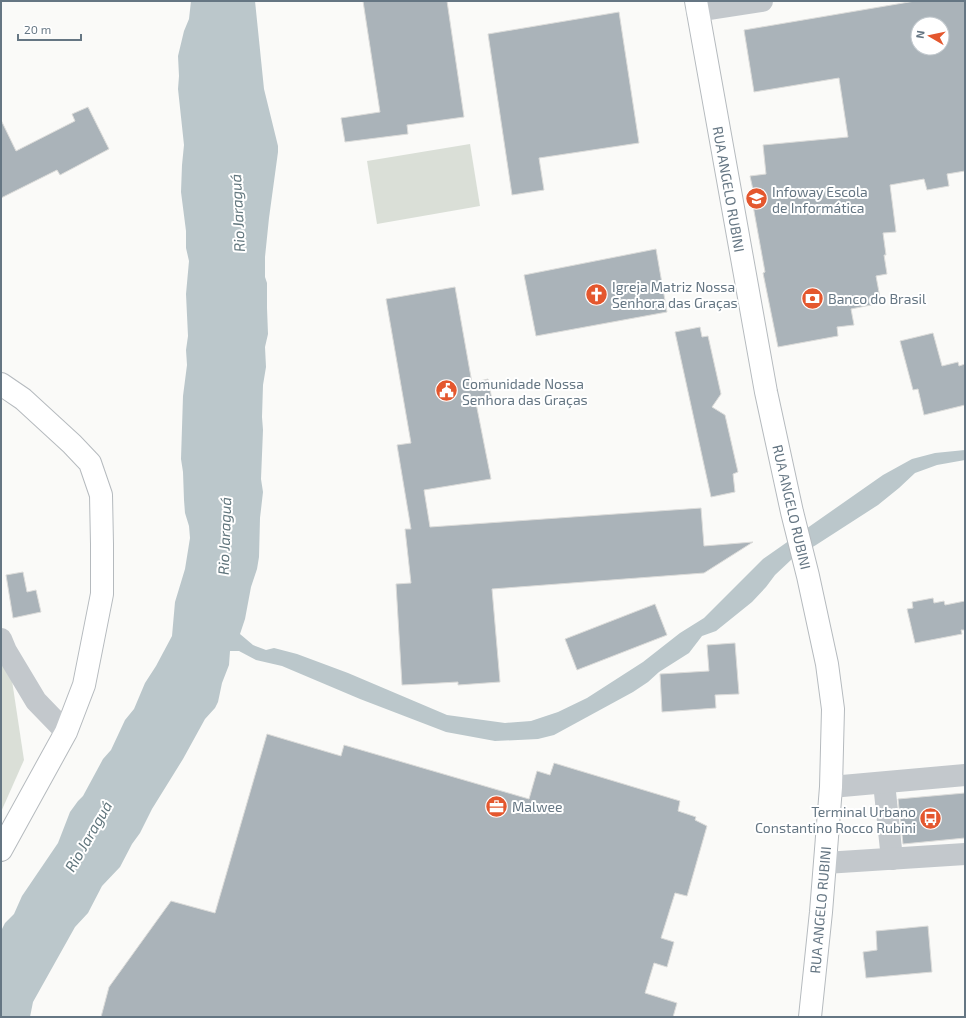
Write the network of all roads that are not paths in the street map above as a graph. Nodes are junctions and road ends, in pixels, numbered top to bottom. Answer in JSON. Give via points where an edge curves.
{"nodes":[{"id":1,"x":762,"y":1,"type":"edge"},
{"id":2,"x":697,"y":6,"type":"edge"},
{"id":3,"x":1,"y":384,"type":"edge"},
{"id":4,"x":1,"y":639,"type":"edge"},
{"id":5,"x":66,"y":732,"type":"junction"},
{"id":6,"x":965,"y":775,"type":"edge"},
{"id":7,"x":884,"y":783,"type":"junction"},
{"id":8,"x":831,"y":787,"type":"junction"},
{"id":9,"x":1,"y":850,"type":"edge"},
{"id":10,"x":965,"y":854,"type":"edge"},
{"id":11,"x":892,"y":859,"type":"junction"},
{"id":12,"x":825,"y":863,"type":"junction"},
{"id":13,"x":810,"y":1017,"type":"edge"}],
"edges":[{"from":1,"to":2,"type":"street"},
{"from":2,"to":8,"type":"main road","name":"RUA ANGELO RUBINI","via":[[766,392],[827,664],[833,710]]},
{"from":3,"to":5,"type":"main road","via":[[23,399],[77,448],[90,463],[101,495],[102,594],[84,685]]},
{"from":4,"to":5,"type":"street","via":[[36,702]]},
{"from":5,"to":9,"type":"main road"},
{"from":6,"to":7,"type":"street"},
{"from":7,"to":8,"type":"street"},
{"from":7,"to":11,"type":"street"},
{"from":8,"to":12,"type":"main road","name":"RUA ANGELO RUBINI"},
{"from":10,"to":11,"type":"street"},
{"from":11,"to":12,"type":"street"},
{"from":12,"to":13,"type":"main road","name":"RUA ANGELO RUBINI"}]}
